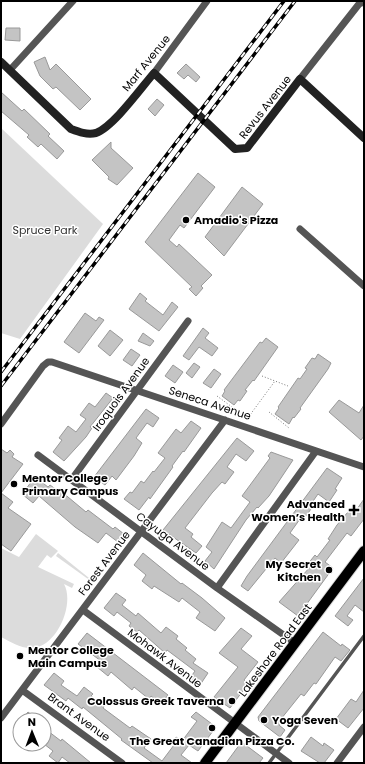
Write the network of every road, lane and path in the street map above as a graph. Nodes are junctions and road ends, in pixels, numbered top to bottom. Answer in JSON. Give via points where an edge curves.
{"nodes":[{"id":1,"x":73,"y":1,"type":"edge"},
{"id":2,"x":207,"y":1,"type":"edge"},
{"id":3,"x":364,"y":2,"type":"edge"},
{"id":4,"x":1,"y":62,"type":"edge"},
{"id":5,"x":10,"y":70,"type":"junction"},
{"id":6,"x":154,"y":72,"type":"junction"},
{"id":7,"x":300,"y":79,"type":"junction"},
{"id":8,"x":364,"y":138,"type":"edge"},
{"id":9,"x":300,"y":229,"type":"dead end"},
{"id":10,"x":364,"y":286,"type":"edge"},
{"id":11,"x":188,"y":321,"type":"dead end"},
{"id":12,"x":262,"y":376,"type":"dead end"},
{"id":13,"x":275,"y":381,"type":"junction"},
{"id":14,"x":288,"y":386,"type":"dead end"},
{"id":15,"x":138,"y":390,"type":"junction"},
{"id":16,"x":217,"y":396,"type":"dead end"},
{"id":17,"x":236,"y":410,"type":"dead end"},
{"id":18,"x":269,"y":412,"type":"dead end"},
{"id":19,"x":225,"y":420,"type":"junction"},
{"id":20,"x":1,"y":424,"type":"edge"},
{"id":21,"x":243,"y":426,"type":"junction"},
{"id":22,"x":289,"y":428,"type":"dead end"},
{"id":23,"x":316,"y":452,"type":"junction"},
{"id":24,"x":38,"y":455,"type":"dead end"},
{"id":25,"x":364,"y":467,"type":"edge"},
{"id":26,"x":72,"y":479,"type":"junction"},
{"id":27,"x":142,"y":531,"type":"junction"},
{"id":28,"x":364,"y":551,"type":"edge"},
{"id":29,"x":217,"y":588,"type":"junction"},
{"id":30,"x":83,"y":610,"type":"junction"},
{"id":31,"x":364,"y":636,"type":"edge"},
{"id":32,"x":295,"y":643,"type":"junction"},
{"id":33,"x":22,"y":690,"type":"junction"},
{"id":34,"x":1,"y":718,"type":"edge"},
{"id":35,"x":235,"y":723,"type":"junction"},
{"id":36,"x":364,"y":727,"type":"edge"},
{"id":37,"x":276,"y":753,"type":"junction"},
{"id":38,"x":122,"y":763,"type":"edge"},
{"id":39,"x":206,"y":763,"type":"edge"},
{"id":40,"x":270,"y":763,"type":"edge"},
{"id":41,"x":289,"y":763,"type":"edge"},
{"id":42,"x":337,"y":763,"type":"edge"}],
"edges":[{"from":1,"to":5,"type":"street"},
{"from":2,"to":6,"type":"street","name":"Marf Avenue"},
{"from":3,"to":7,"type":"street","name":"Revus Avenue","via":[[359,4]]},
{"from":4,"to":5,"type":"street"},
{"from":5,"to":6,"type":"street","name":"Marf Avenue","via":[[71,129],[83,133],[95,133],[108,125]]},
{"from":6,"to":7,"type":"street","name":"Revus Avenue","via":[[230,145],[239,150],[247,148]]},
{"from":7,"to":8,"type":"street"},
{"from":9,"to":10,"type":"street"},
{"from":11,"to":15,"type":"street","name":"Iroquois Avenue"},
{"from":12,"to":13,"type":"path"},
{"from":13,"to":14,"type":"path"},
{"from":13,"to":21,"type":"path"},
{"from":15,"to":19,"type":"street","name":"Seneca Avenue"},
{"from":15,"to":20,"type":"street","name":"Seneca Avenue","via":[[48,362]]},
{"from":15,"to":26,"type":"street","name":"Iroquois Avenue"},
{"from":16,"to":17,"type":"path"},
{"from":18,"to":22,"type":"path"},
{"from":19,"to":21,"type":"street","name":"Seneca Avenue"},
{"from":19,"to":27,"type":"street","name":"Forest Avenue"},
{"from":21,"to":23,"type":"street","name":"Seneca Avenue"},
{"from":23,"to":25,"type":"street","name":"Seneca Avenue"},
{"from":23,"to":29,"type":"street"},
{"from":24,"to":26,"type":"street","name":"Cayuga Avenue"},
{"from":26,"to":27,"type":"street","name":"Cayuga Avenue"},
{"from":27,"to":29,"type":"street","name":"Cayuga Avenue"},
{"from":27,"to":30,"type":"street","name":"Forest Avenue"},
{"from":28,"to":32,"type":"main road","name":"Lakeshore Road East"},
{"from":29,"to":32,"type":"street","name":"Cayuga Avenue"},
{"from":30,"to":33,"type":"street","name":"Forest Avenue"},
{"from":30,"to":35,"type":"street","name":"Mohawk Avenue"},
{"from":31,"to":37,"type":"lane"},
{"from":32,"to":35,"type":"main road","name":"Lakeshore Road East"},
{"from":33,"to":34,"type":"street","name":"Forest Avenue"},
{"from":33,"to":38,"type":"street","name":"Brant Avenue"},
{"from":35,"to":37,"type":"street","name":"Mohawk Avenue"},
{"from":35,"to":39,"type":"main road","name":"Lakeshore Road East"},
{"from":36,"to":42,"type":"street"},
{"from":37,"to":40,"type":"lane"},
{"from":37,"to":41,"type":"street","name":"Mohawk Avenue"}]}
